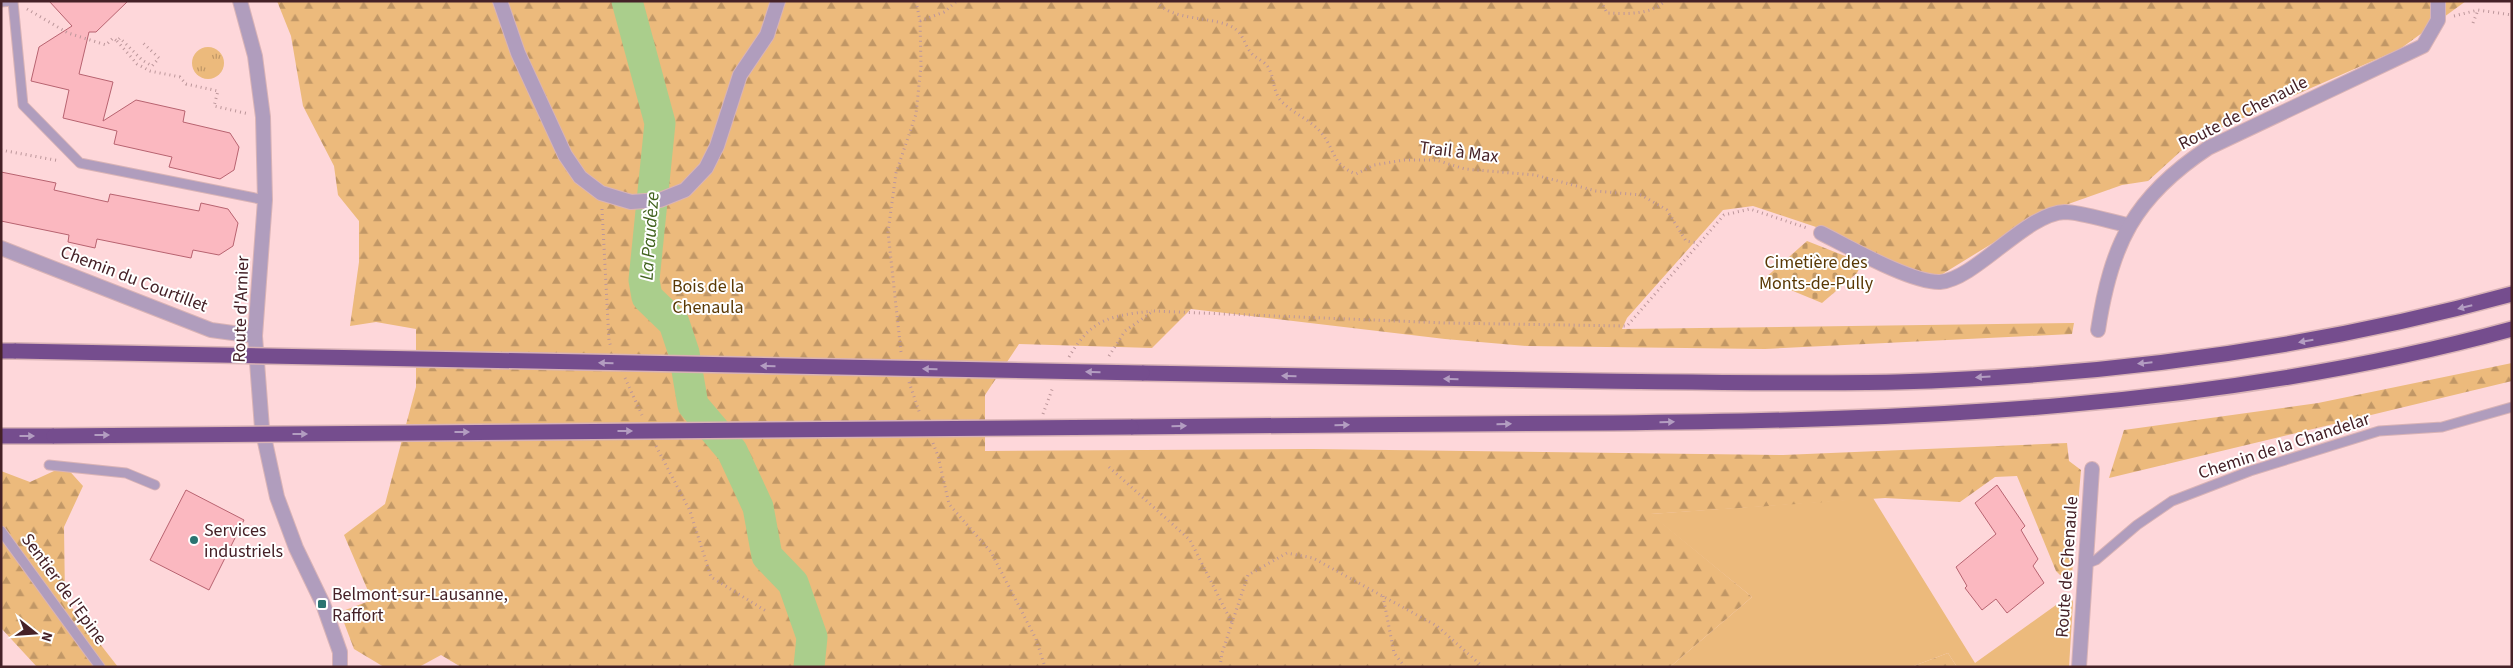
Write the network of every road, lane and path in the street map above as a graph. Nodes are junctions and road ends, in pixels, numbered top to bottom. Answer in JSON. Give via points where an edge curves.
{"nodes":[{"id":1,"x":13,"y":1,"type":"edge"},
{"id":2,"x":240,"y":1,"type":"edge"},
{"id":3,"x":500,"y":1,"type":"edge"},
{"id":4,"x":778,"y":1,"type":"edge"},
{"id":5,"x":916,"y":1,"type":"edge"},
{"id":6,"x":957,"y":1,"type":"edge"},
{"id":7,"x":1157,"y":1,"type":"edge"},
{"id":8,"x":1601,"y":1,"type":"edge"},
{"id":9,"x":1665,"y":1,"type":"edge"},
{"id":10,"x":2438,"y":1,"type":"edge"},
{"id":11,"x":1,"y":2,"type":"edge"},
{"id":12,"x":2478,"y":10,"type":"junction"},
{"id":13,"x":2512,"y":15,"type":"edge"},
{"id":14,"x":2438,"y":20,"type":"junction"},
{"id":15,"x":2473,"y":23,"type":"dead end"},
{"id":16,"x":117,"y":41,"type":"junction"},
{"id":17,"x":142,"y":42,"type":"dead end"},
{"id":18,"x":254,"y":115,"type":"dead end"},
{"id":19,"x":1,"y":150,"type":"edge"},
{"id":20,"x":80,"y":163,"type":"junction"},
{"id":21,"x":265,"y":200,"type":"junction"},
{"id":22,"x":2128,"y":225,"type":"junction"},
{"id":23,"x":1821,"y":234,"type":"joint"},
{"id":24,"x":1699,"y":243,"type":"junction"},
{"id":25,"x":1,"y":248,"type":"edge"},
{"id":26,"x":2512,"y":294,"type":"edge"},
{"id":27,"x":2512,"y":329,"type":"edge"},
{"id":28,"x":2098,"y":330,"type":"dead end"},
{"id":29,"x":255,"y":336,"type":"junction"},
{"id":30,"x":9,"y":351,"type":"edge"},
{"id":31,"x":1107,"y":360,"type":"dead end"},
{"id":32,"x":2512,"y":407,"type":"edge"},
{"id":33,"x":1,"y":436,"type":"edge"},
{"id":34,"x":49,"y":465,"type":"dead end"},
{"id":35,"x":1109,"y":467,"type":"dead end"},
{"id":36,"x":2092,"y":469,"type":"dead end"},
{"id":37,"x":155,"y":485,"type":"dead end"},
{"id":38,"x":1,"y":531,"type":"edge"},
{"id":39,"x":2086,"y":564,"type":"junction"},
{"id":40,"x":1383,"y":595,"type":"junction"},
{"id":41,"x":1232,"y":622,"type":"junction"},
{"id":42,"x":342,"y":666,"type":"edge"},
{"id":43,"x":100,"y":667,"type":"edge"},
{"id":44,"x":1220,"y":667,"type":"edge"},
{"id":45,"x":1405,"y":667,"type":"edge"},
{"id":46,"x":1483,"y":667,"type":"edge"},
{"id":47,"x":2079,"y":667,"type":"edge"}],
"edges":[{"from":1,"to":11,"type":"lane"},
{"from":1,"to":16,"type":"path","via":[[68,33],[106,45],[113,38]]},
{"from":1,"to":20,"type":"lane","via":[[23,105]]},
{"from":2,"to":21,"type":"street","name":"Route d'Arnier","via":[[255,56],[263,117]]},
{"from":3,"to":4,"type":"street","via":[[518,53],[565,155],[580,177],[601,193],[631,202],[660,200],[684,190],[706,168],[717,146],[740,75],[767,35]]},
{"from":5,"to":6,"type":"path","via":[[920,21],[944,12]]},
{"from":7,"to":24,"type":"path","name":"Trail à Max","via":[[1173,13],[1232,26],[1243,35],[1247,48],[1268,66],[1275,91],[1282,102],[1322,134],[1344,170],[1356,174],[1374,165],[1404,160],[1436,160],[1464,169],[1535,175],[1596,191],[1642,195],[1667,210],[1686,241]]},
{"from":8,"to":9,"type":"path","via":[[1607,13],[1618,14],[1653,10]]},
{"from":10,"to":14,"type":"street"},
{"from":12,"to":13,"type":"path"},
{"from":12,"to":14,"type":"path"},
{"from":12,"to":15,"type":"path"},
{"from":14,"to":22,"type":"street","name":"Route de Chenaule","via":[[2422,46],[2201,153],[2161,184]]},
{"from":16,"to":17,"type":"path","via":[[120,38],[152,66],[159,58]]},
{"from":16,"to":18,"type":"path","via":[[137,64],[150,71],[180,77],[186,84],[218,91],[214,106]]},
{"from":19,"to":20,"type":"path"},
{"from":20,"to":21,"type":"lane"},
{"from":21,"to":29,"type":"street","name":"Route d'Arnier"},
{"from":22,"to":23,"type":"street","via":[[2065,212],[2043,218],[1962,273],[1941,282],[1917,279]]},
{"from":22,"to":28,"type":"street","name":"Route de Chenaule","via":[[2108,276]]},
{"from":23,"to":24,"type":"path","via":[[1750,209],[1724,215]]},
{"from":24,"to":31,"type":"path","via":[[1627,326],[1446,323],[1153,311],[1126,332]]},
{"from":25,"to":29,"type":"street","name":"Chemin du Courtillet","via":[[211,330]]},
{"from":26,"to":30,"type":"highway","one_way":true,"bridge":true,"via":[[2408,320],[2267,348],[2032,374],[1897,382],[1142,373]]},
{"from":33,"to":27,"type":"highway","one_way":true,"bridge":true,"via":[[1707,422],[1986,412],[2226,387],[2358,364]]},
{"from":29,"to":42,"type":"street","name":"Route d'Arnier","via":[[262,428],[277,498],[323,604]]},
{"from":32,"to":39,"type":"lane","name":"Chemin de la Chandelar","via":[[2442,426],[2379,432],[2250,471],[2172,501],[2137,525],[2096,560]]},
{"from":34,"to":37,"type":"lane","via":[[126,473]]},
{"from":35,"to":41,"type":"path","via":[[1190,540]]},
{"from":36,"to":39,"type":"street","name":"Route de Chenaule"},
{"from":38,"to":43,"type":"lane","name":"Sentier de l'Epine"},
{"from":39,"to":47,"type":"street","name":"Route de Chenaule"},
{"from":40,"to":41,"type":"path","via":[[1313,558],[1287,553],[1248,575]]},
{"from":40,"to":45,"type":"path","via":[[1394,652]]},
{"from":40,"to":46,"type":"path","via":[[1437,626]]},
{"from":41,"to":44,"type":"path"}]}
